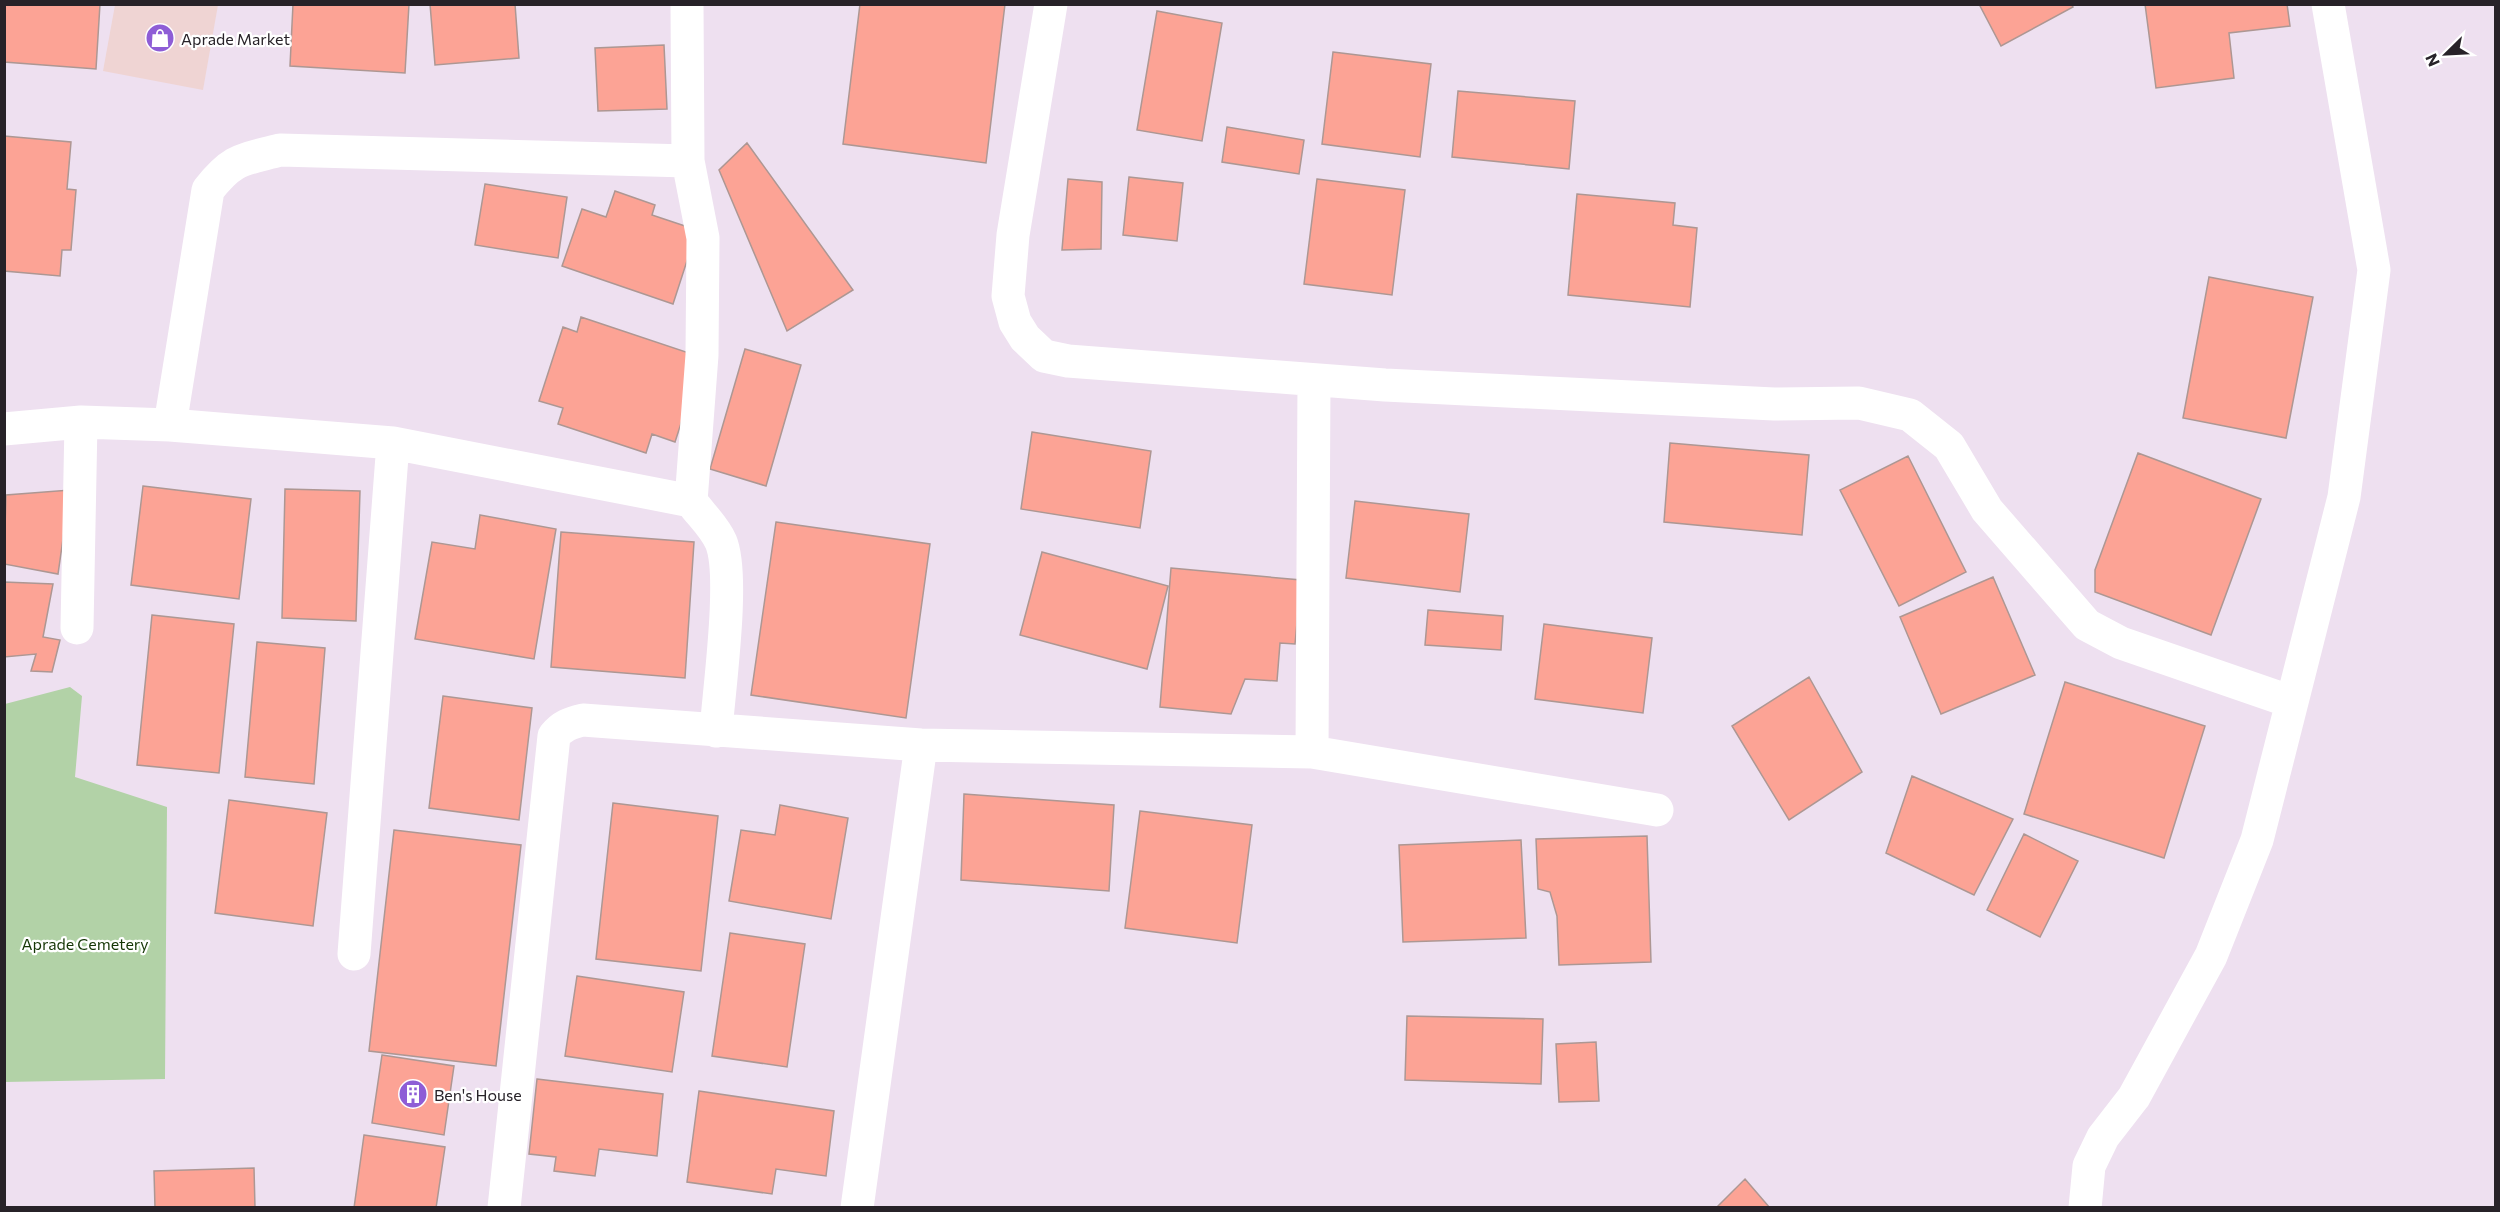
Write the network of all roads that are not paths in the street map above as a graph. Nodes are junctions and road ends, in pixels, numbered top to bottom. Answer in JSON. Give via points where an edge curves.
{"nodes":[{"id":1,"x":687,"y":4,"type":"edge"},
{"id":2,"x":1052,"y":4,"type":"edge"},
{"id":3,"x":2328,"y":4,"type":"edge"},
{"id":4,"x":688,"y":161,"type":"junction"},
{"id":5,"x":1314,"y":380,"type":"junction"},
{"id":6,"x":81,"y":422,"type":"junction"},
{"id":7,"x":170,"y":425,"type":"junction"},
{"id":8,"x":4,"y":429,"type":"edge"},
{"id":9,"x":393,"y":443,"type":"junction"},
{"id":10,"x":691,"y":501,"type":"junction"},
{"id":11,"x":77,"y":628,"type":"dead end"},
{"id":12,"x":2292,"y":702,"type":"junction"},
{"id":13,"x":716,"y":731,"type":"junction"},
{"id":14,"x":921,"y":746,"type":"junction"},
{"id":15,"x":1312,"y":752,"type":"junction"},
{"id":16,"x":1657,"y":810,"type":"dead end"},
{"id":17,"x":354,"y":954,"type":"dead end"},
{"id":18,"x":504,"y":1208,"type":"edge"},
{"id":19,"x":856,"y":1208,"type":"edge"},
{"id":20,"x":2085,"y":1208,"type":"edge"}],
"edges":[{"from":1,"to":4,"type":"street"},
{"from":2,"to":5,"type":"street","via":[[1011,255],[1008,296],[1024,338],[1044,356],[1068,361]]},
{"from":3,"to":12,"type":"street","via":[[2373,270],[2344,497]]},
{"from":4,"to":7,"type":"street","via":[[280,150],[240,160],[224,170],[208,190]]},
{"from":4,"to":10,"type":"street","via":[[704,238],[702,355]]},
{"from":5,"to":12,"type":"street","via":[[1774,404],[1859,403],[1910,415],[1949,446],[1988,510],[2087,625],[2121,643]]},
{"from":5,"to":15,"type":"street"},
{"from":6,"to":7,"type":"street"},
{"from":6,"to":8,"type":"street"},
{"from":6,"to":11,"type":"street"},
{"from":7,"to":9,"type":"street"},
{"from":9,"to":10,"type":"street"},
{"from":9,"to":17,"type":"street"},
{"from":10,"to":13,"type":"street","via":[[722,543],[726,577]]},
{"from":12,"to":20,"type":"street","via":[[2257,840],[2211,956],[2134,1097],[2103,1137],[2089,1166]]},
{"from":13,"to":14,"type":"street"},
{"from":13,"to":18,"type":"street","via":[[583,720],[561,728],[554,736]]},
{"from":14,"to":15,"type":"street"},
{"from":14,"to":19,"type":"street"},
{"from":15,"to":16,"type":"street"}]}
